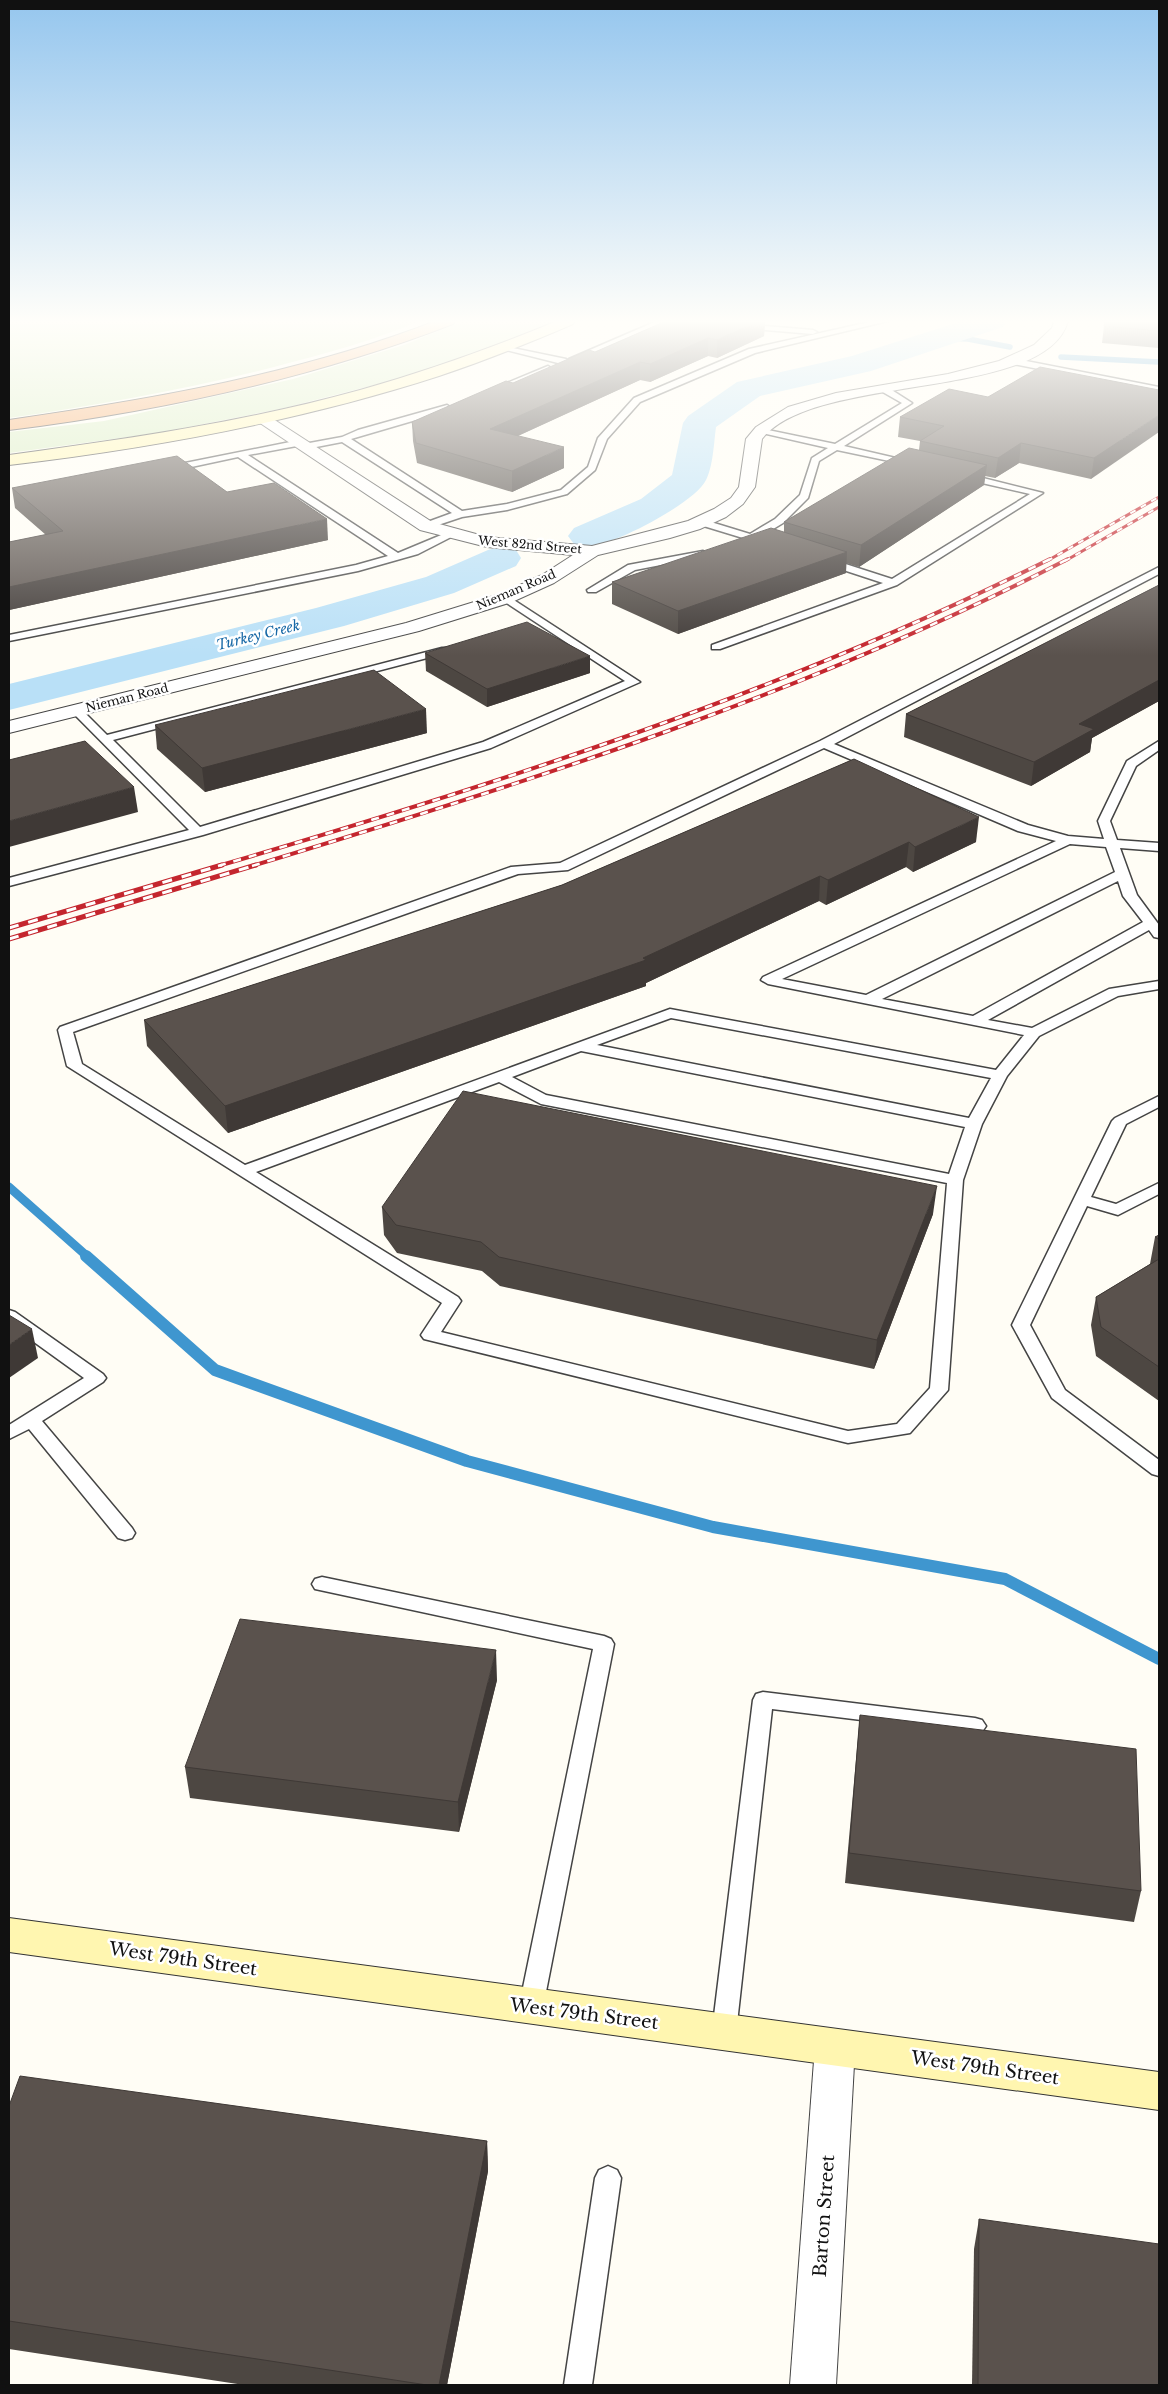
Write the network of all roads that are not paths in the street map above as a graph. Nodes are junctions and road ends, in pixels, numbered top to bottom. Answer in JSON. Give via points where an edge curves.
{"nodes":[{"id":1,"x":186,"y":433,"type":"edge"},
{"id":2,"x":285,"y":433,"type":"edge"},
{"id":3,"x":359,"y":433,"type":"edge"},
{"id":4,"x":608,"y":433,"type":"edge"},
{"id":5,"x":759,"y":433,"type":"edge"},
{"id":6,"x":773,"y":433,"type":"edge"},
{"id":7,"x":857,"y":433,"type":"edge"},
{"id":8,"x":344,"y":439,"type":"junction"},
{"id":9,"x":303,"y":444,"type":"junction"},
{"id":10,"x":834,"y":446,"type":"junction"},
{"id":11,"x":240,"y":454,"type":"junction"},
{"id":12,"x":9,"y":460,"type":"edge"},
{"id":13,"x":917,"y":466,"type":"edge"},
{"id":14,"x":155,"y":472,"type":"edge"},
{"id":15,"x":955,"y":474,"type":"edge"},
{"id":16,"x":460,"y":514,"type":"junction"},
{"id":17,"x":701,"y":522,"type":"junction"},
{"id":18,"x":426,"y":526,"type":"junction"},
{"id":19,"x":450,"y":535,"type":"junction"},
{"id":20,"x":753,"y":538,"type":"junction"},
{"id":21,"x":738,"y":544,"type":"edge"},
{"id":22,"x":772,"y":544,"type":"edge"},
{"id":23,"x":592,"y":551,"type":"junction"},
{"id":24,"x":714,"y":552,"type":"edge"},
{"id":25,"x":396,"y":558,"type":"junction"},
{"id":26,"x":818,"y":559,"type":"edge"},
{"id":27,"x":1159,"y":570,"type":"edge"},
{"id":28,"x":893,"y":583,"type":"junction"},
{"id":29,"x":592,"y":590,"type":"dead end"},
{"id":30,"x":506,"y":598,"type":"junction"},
{"id":31,"x":539,"y":620,"type":"junction"},
{"id":32,"x":522,"y":626,"type":"edge"},
{"id":33,"x":9,"y":638,"type":"edge"},
{"id":34,"x":459,"y":647,"type":"edge"},
{"id":35,"x":716,"y":647,"type":"dead end"},
{"id":36,"x":76,"y":710,"type":"junction"},
{"id":37,"x":9,"y":727,"type":"edge"},
{"id":38,"x":107,"y":741,"type":"junction"},
{"id":39,"x":824,"y":744,"type":"junction"},
{"id":40,"x":1159,"y":745,"type":"edge"},
{"id":41,"x":91,"y":749,"type":"edge"},
{"id":42,"x":198,"y":832,"type":"junction"},
{"id":43,"x":1068,"y":840,"type":"junction"},
{"id":44,"x":1111,"y":843,"type":"junction"},
{"id":45,"x":1159,"y":847,"type":"edge"},
{"id":46,"x":1122,"y":874,"type":"junction"},
{"id":47,"x":9,"y":882,"type":"edge"},
{"id":48,"x":1155,"y":929,"type":"edge"},
{"id":49,"x":1159,"y":985,"type":"edge"},
{"id":50,"x":868,"y":1000,"type":"junction"},
{"id":51,"x":975,"y":1021,"type":"junction"},
{"id":52,"x":1034,"y":1032,"type":"junction"},
{"id":53,"x":580,"y":1046,"type":"junction"},
{"id":54,"x":1000,"y":1075,"type":"junction"},
{"id":55,"x":500,"y":1076,"type":"junction"},
{"id":56,"x":1159,"y":1101,"type":"edge"},
{"id":57,"x":974,"y":1124,"type":"junction"},
{"id":58,"x":243,"y":1171,"type":"junction"},
{"id":59,"x":955,"y":1180,"type":"junction"},
{"id":60,"x":1159,"y":1188,"type":"edge"},
{"id":61,"x":1082,"y":1199,"type":"junction"},
{"id":62,"x":9,"y":1316,"type":"edge"},
{"id":63,"x":31,"y":1420,"type":"junction"},
{"id":64,"x":9,"y":1434,"type":"edge"},
{"id":65,"x":1159,"y":1469,"type":"edge"},
{"id":66,"x":125,"y":1533,"type":"dead end"},
{"id":67,"x":322,"y":1584,"type":"dead end"},
{"id":68,"x":975,"y":1726,"type":"dead end"},
{"id":69,"x":9,"y":1935,"type":"edge"},
{"id":70,"x":531,"y":2007,"type":"junction"},
{"id":71,"x":724,"y":2032,"type":"junction"},
{"id":72,"x":835,"y":2047,"type":"junction"},
{"id":73,"x":1159,"y":2091,"type":"edge"},
{"id":74,"x":608,"y":2178,"type":"dead end"},
{"id":75,"x":578,"y":2385,"type":"edge"},
{"id":76,"x":813,"y":2385,"type":"edge"}],
"edges":[{"from":1,"to":12,"type":"street"},
{"from":2,"to":9,"type":"street","name":"West 82nd Street"},
{"from":3,"to":8,"type":"lane"},
{"from":4,"to":16,"type":"lane","via":[[592,468],[564,492],[507,507]]},
{"from":5,"to":17,"type":"street","name":"Nieman Road","via":[[754,439],[750,474],[743,494],[720,513]]},
{"from":6,"to":10,"type":"lane"},
{"from":7,"to":10,"type":"lane"},
{"from":8,"to":9,"type":"lane"},
{"from":8,"to":16,"type":"lane"},
{"from":9,"to":11,"type":"lane"},
{"from":9,"to":18,"type":"street","name":"West 82nd Street"},
{"from":10,"to":13,"type":"lane"},
{"from":10,"to":20,"type":"lane","via":[[815,460],[805,496],[779,521]]},
{"from":11,"to":14,"type":"lane"},
{"from":11,"to":25,"type":"lane"},
{"from":15,"to":28,"type":"lane","via":[[1038,493]]},
{"from":16,"to":18,"type":"lane"},
{"from":17,"to":20,"type":"lane"},
{"from":17,"to":23,"type":"street","name":"Nieman Road"},
{"from":18,"to":19,"type":"street","name":"West 82nd Street"},
{"from":19,"to":23,"type":"street","name":"West 82nd Street","via":[[492,544]]},
{"from":19,"to":25,"type":"lane"},
{"from":20,"to":21,"type":"lane"},
{"from":20,"to":22,"type":"lane"},
{"from":23,"to":30,"type":"street","name":"Nieman Road","via":[[548,579]]},
{"from":24,"to":29,"type":"lane","via":[[632,567]]},
{"from":25,"to":33,"type":"lane"},
{"from":26,"to":28,"type":"lane"},
{"from":27,"to":39,"type":"lane"},
{"from":28,"to":35,"type":"lane"},
{"from":30,"to":31,"type":"lane"},
{"from":30,"to":36,"type":"street","name":"Nieman Road","via":[[412,627]]},
{"from":31,"to":32,"type":"lane"},
{"from":31,"to":42,"type":"lane","via":[[634,682],[487,744]]},
{"from":34,"to":38,"type":"lane"},
{"from":36,"to":37,"type":"street","name":"Nieman Road"},
{"from":36,"to":38,"type":"lane"},
{"from":38,"to":41,"type":"lane"},
{"from":38,"to":42,"type":"lane"},
{"from":39,"to":43,"type":"lane","via":[[1023,828]]},
{"from":39,"to":58,"type":"lane","via":[[564,867],[516,870],[66,1030],[75,1066]]},
{"from":40,"to":44,"type":"lane","via":[[1131,764],[1104,821]]},
{"from":42,"to":47,"type":"lane"},
{"from":43,"to":44,"type":"lane"},
{"from":43,"to":50,"type":"lane","via":[[768,980]]},
{"from":44,"to":45,"type":"lane"},
{"from":44,"to":46,"type":"lane"},
{"from":46,"to":48,"type":"lane","via":[[1130,896]]},
{"from":46,"to":50,"type":"lane"},
{"from":48,"to":51,"type":"lane"},
{"from":49,"to":52,"type":"lane","via":[[1114,992]]},
{"from":50,"to":51,"type":"lane"},
{"from":51,"to":52,"type":"lane"},
{"from":52,"to":54,"type":"lane"},
{"from":53,"to":54,"type":"lane","via":[[670,1013]]},
{"from":53,"to":55,"type":"lane"},
{"from":53,"to":57,"type":"lane"},
{"from":54,"to":57,"type":"lane"},
{"from":55,"to":58,"type":"lane"},
{"from":55,"to":59,"type":"lane","via":[[541,1099]]},
{"from":56,"to":61,"type":"lane","via":[[1120,1121]]},
{"from":57,"to":59,"type":"lane"},
{"from":58,"to":59,"type":"lane","via":[[452,1301],[430,1335],[848,1437],[903,1429],[939,1390]]},
{"from":60,"to":61,"type":"lane","via":[[1118,1210]]},
{"from":61,"to":65,"type":"lane","via":[[1021,1325],[1058,1394]]},
{"from":62,"to":63,"type":"lane","via":[[97,1378]]},
{"from":63,"to":64,"type":"lane"},
{"from":63,"to":66,"type":"lane"},
{"from":67,"to":70,"type":"lane","via":[[604,1644]]},
{"from":68,"to":71,"type":"lane","via":[[763,1700]]},
{"from":69,"to":70,"type":"street","name":"West 79th Street"},
{"from":70,"to":71,"type":"street","name":"West 79th Street"},
{"from":71,"to":72,"type":"street","name":"West 79th Street"},
{"from":72,"to":73,"type":"street","name":"West 79th Street"},
{"from":72,"to":76,"type":"street","name":"Barton Street"},
{"from":74,"to":75,"type":"lane"}]}
